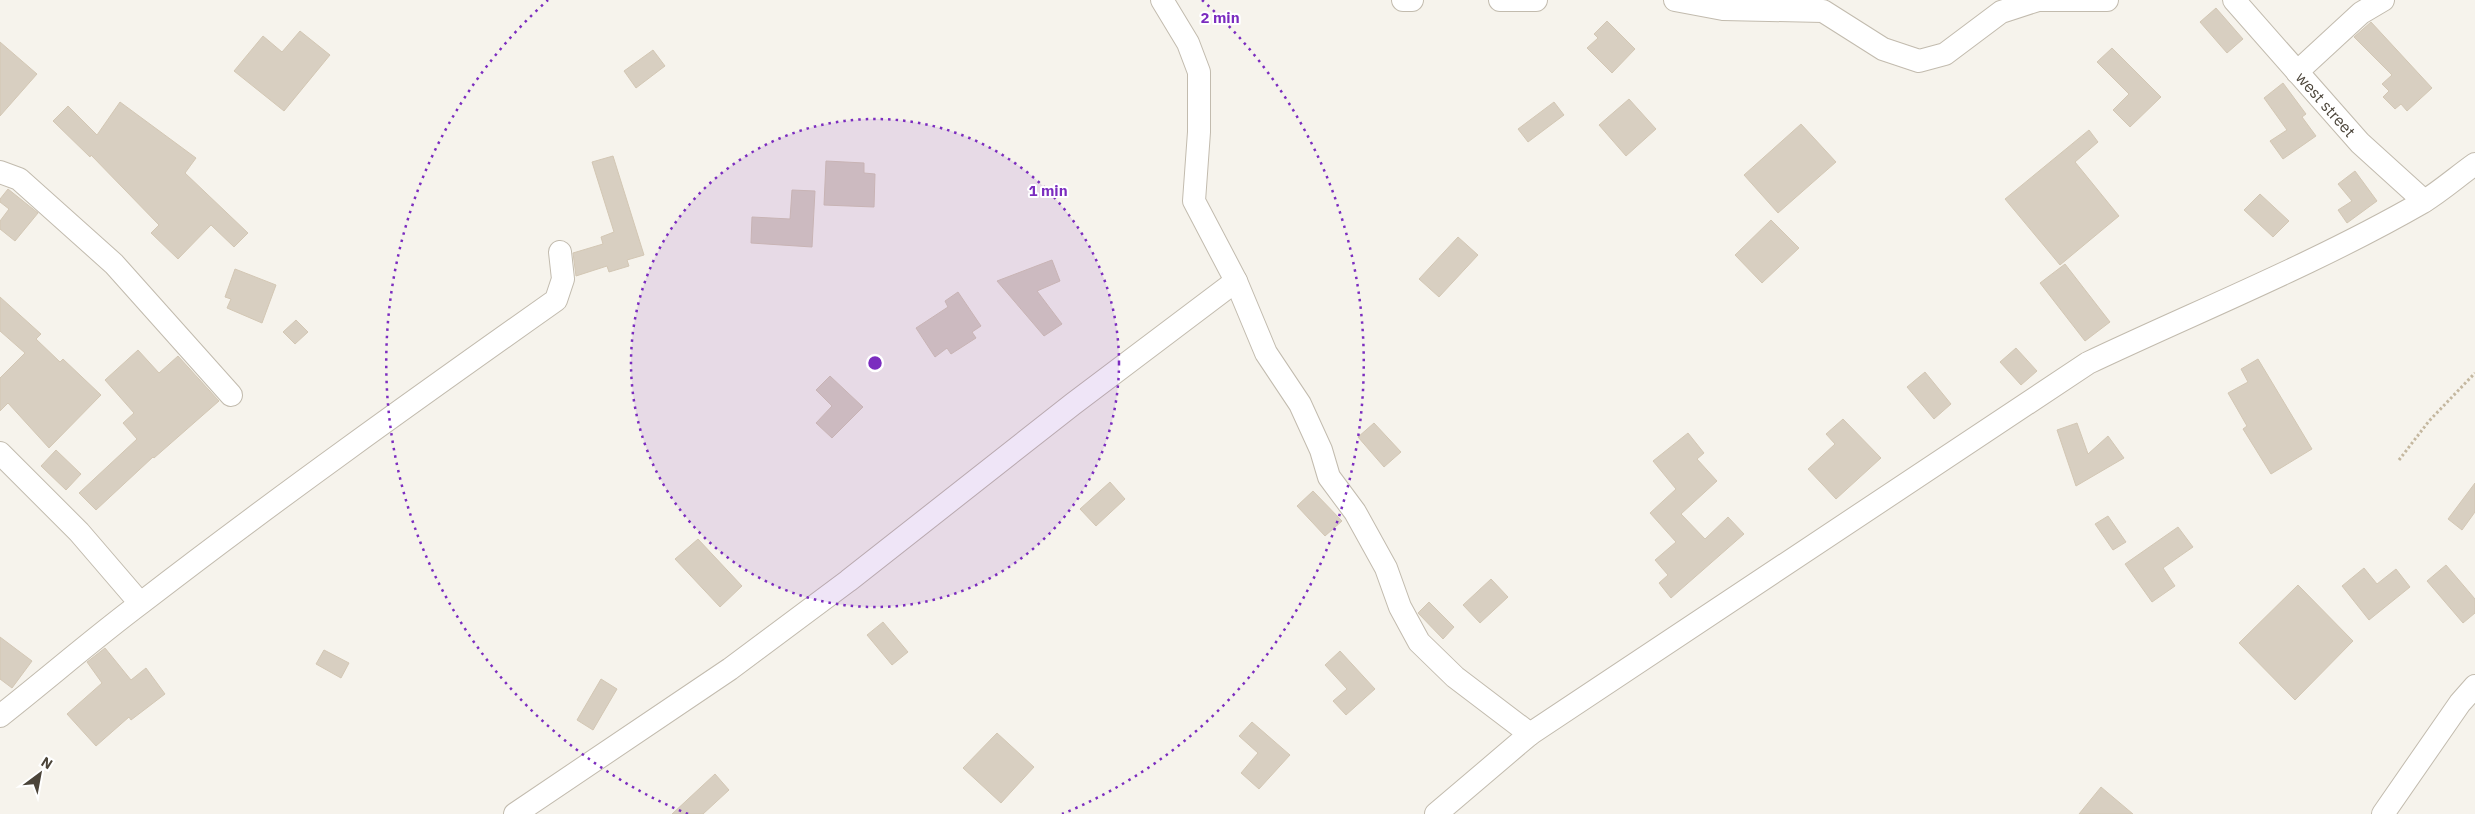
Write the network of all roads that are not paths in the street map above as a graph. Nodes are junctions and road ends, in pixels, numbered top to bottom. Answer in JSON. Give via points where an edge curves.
{"nodes":[{"id":1,"x":1162,"y":0,"type":"edge"},
{"id":2,"x":1403,"y":0,"type":"edge"},
{"id":3,"x":1412,"y":0,"type":"edge"},
{"id":4,"x":1500,"y":0,"type":"edge"},
{"id":5,"x":1536,"y":0,"type":"edge"},
{"id":6,"x":1675,"y":0,"type":"edge"},
{"id":7,"x":2106,"y":0,"type":"edge"},
{"id":8,"x":2234,"y":0,"type":"edge"},
{"id":9,"x":2383,"y":0,"type":"edge"},
{"id":10,"x":2297,"y":72,"type":"junction"},
{"id":11,"x":2475,"y":164,"type":"edge"},
{"id":12,"x":0,"y":172,"type":"edge"},
{"id":13,"x":2424,"y":201,"type":"junction"},
{"id":14,"x":560,"y":252,"type":"dead end"},
{"id":15,"x":1236,"y":281,"type":"junction"},
{"id":16,"x":232,"y":395,"type":"dead end"},
{"id":17,"x":0,"y":453,"type":"edge"},
{"id":18,"x":140,"y":603,"type":"junction"},
{"id":19,"x":2475,"y":686,"type":"edge"},
{"id":20,"x":0,"y":716,"type":"edge"},
{"id":21,"x":1530,"y":734,"type":"junction"},
{"id":22,"x":515,"y":814,"type":"edge"},
{"id":23,"x":1436,"y":814,"type":"edge"},
{"id":24,"x":2383,"y":814,"type":"edge"}],
"edges":[{"from":1,"to":15,"type":"street","via":[[1188,43],[1199,72],[1194,202]]},
{"from":2,"to":3,"type":"street"},
{"from":4,"to":5,"type":"street"},
{"from":6,"to":7,"type":"street","via":[[1723,8],[1824,11],[1883,49],[1919,61],[1945,54],[2001,12],[2038,0]]},
{"from":8,"to":10,"type":"street","name":"west street"},
{"from":9,"to":10,"type":"street","via":[[2361,13]]},
{"from":10,"to":13,"type":"street","name":"west street","via":[[2360,142]]},
{"from":11,"to":13,"type":"street"},
{"from":12,"to":16,"type":"street","via":[[19,179],[114,264]]},
{"from":13,"to":21,"type":"street","via":[[2246,293],[2178,320],[2088,363]]},
{"from":14,"to":18,"type":"street","via":[[563,279],[556,300],[379,424]]},
{"from":15,"to":21,"type":"street","via":[[1266,352],[1300,404],[1329,476],[1355,512],[1386,568],[1400,607],[1419,642],[1455,677]]},
{"from":15,"to":22,"type":"street","via":[[730,669]]},
{"from":17,"to":18,"type":"street","via":[[79,532]]},
{"from":18,"to":20,"type":"street"},
{"from":19,"to":24,"type":"street"},
{"from":21,"to":23,"type":"street"}]}
